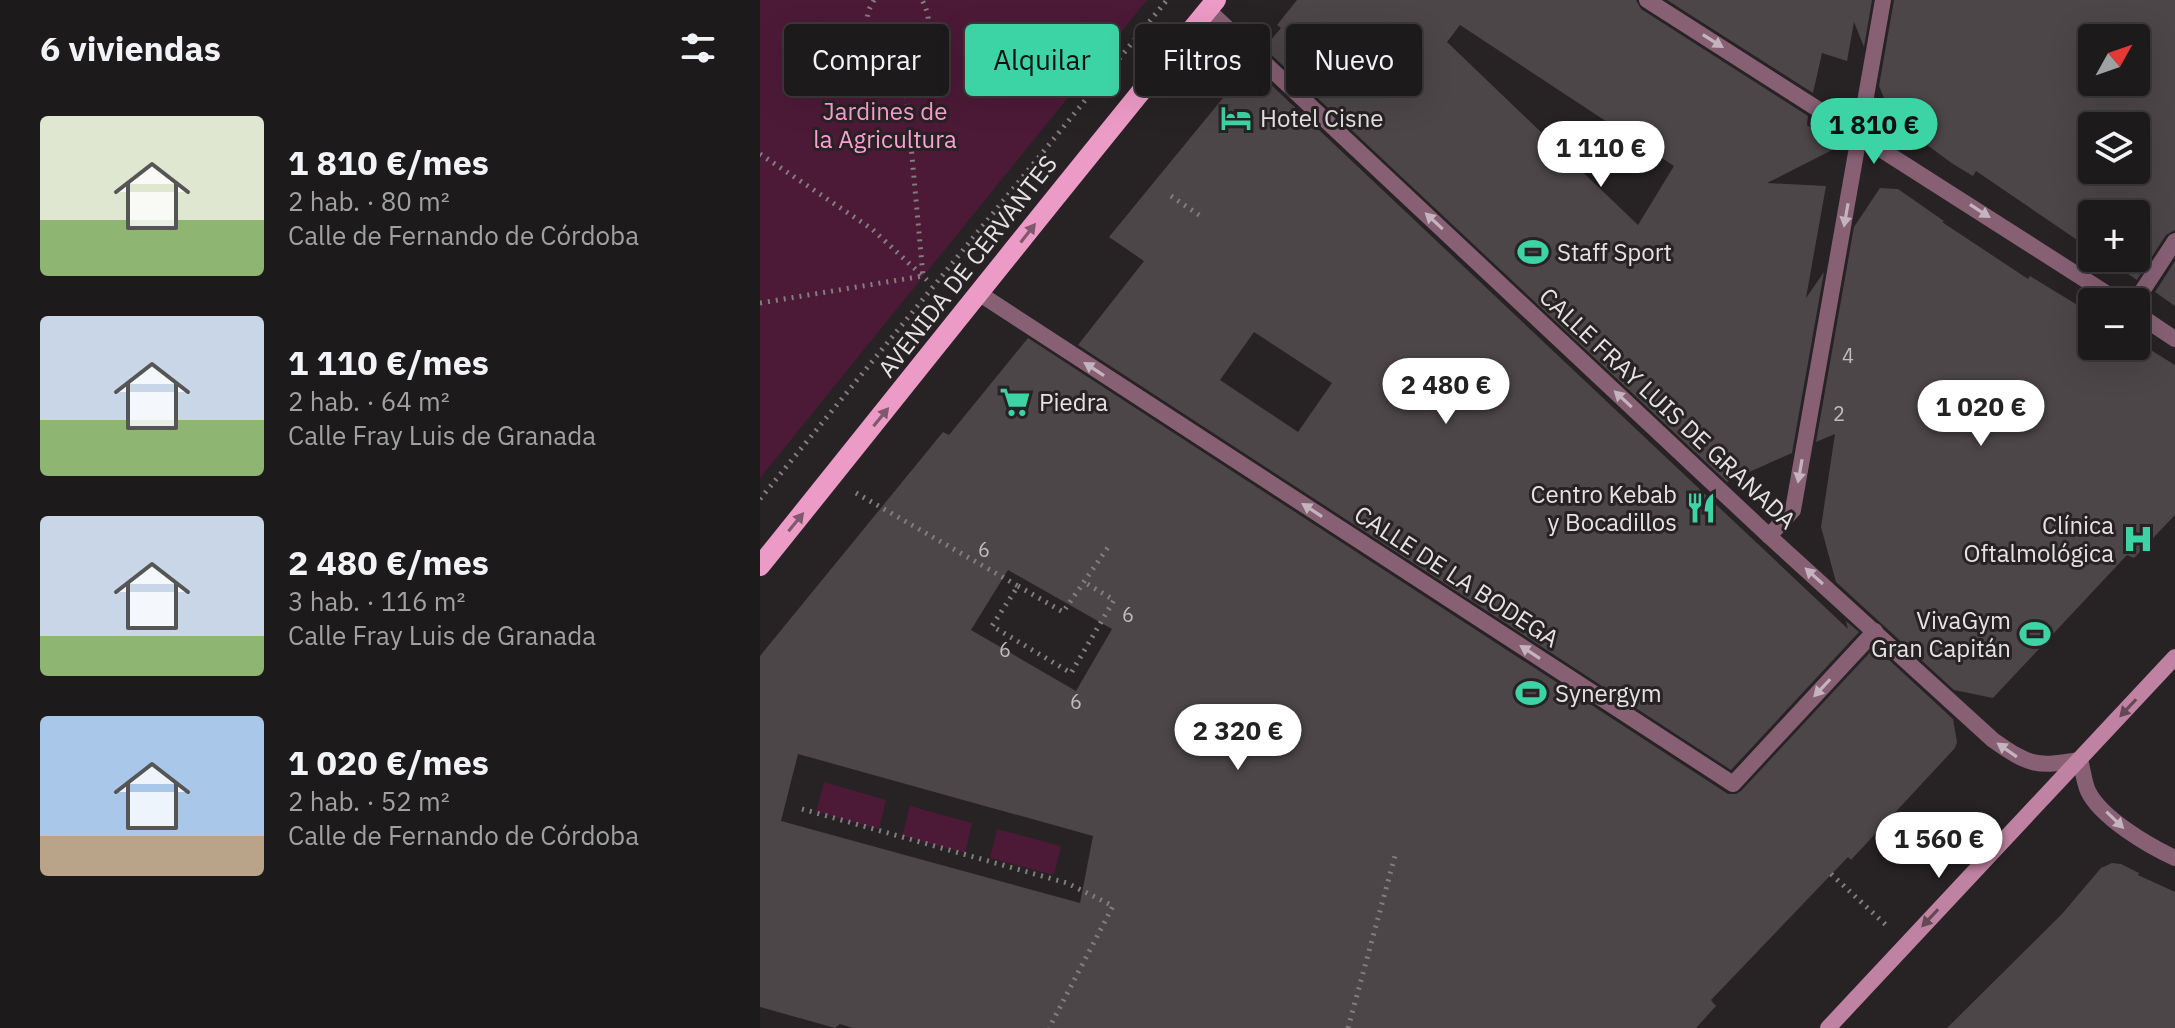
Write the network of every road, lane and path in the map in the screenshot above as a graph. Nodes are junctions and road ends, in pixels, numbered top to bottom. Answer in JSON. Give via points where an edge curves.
{"nodes":[{"id":1,"x":874,"y":0,"type":"edge"},
{"id":2,"x":922,"y":0,"type":"edge"},
{"id":3,"x":1167,"y":0,"type":"edge"},
{"id":4,"x":1647,"y":0,"type":"edge"},
{"id":5,"x":1883,"y":0,"type":"edge"},
{"id":6,"x":1212,"y":5,"type":"edge"},
{"id":7,"x":868,"y":24,"type":"edge"},
{"id":8,"x":926,"y":24,"type":"edge"},
{"id":9,"x":907,"y":96,"type":"edge"},
{"id":10,"x":1860,"y":134,"type":"junction"},
{"id":11,"x":760,"y":154,"type":"edge"},
{"id":12,"x":1171,"y":196,"type":"dead end"},
{"id":13,"x":1202,"y":217,"type":"dead end"},
{"id":14,"x":2175,"y":241,"type":"edge"},
{"id":15,"x":925,"y":278,"type":"junction"},
{"id":16,"x":2098,"y":288,"type":"edge"},
{"id":17,"x":2144,"y":288,"type":"edge"},
{"id":18,"x":980,"y":294,"type":"junction"},
{"id":19,"x":760,"y":303,"type":"edge"},
{"id":20,"x":2150,"y":322,"type":"edge"},
{"id":21,"x":2175,"y":339,"type":"edge"},
{"id":22,"x":832,"y":477,"type":"junction"},
{"id":23,"x":760,"y":499,"type":"edge"},
{"id":24,"x":1769,"y":536,"type":"junction"},
{"id":25,"x":1111,"y":543,"type":"dead end"},
{"id":26,"x":760,"y":566,"type":"edge"},
{"id":27,"x":1084,"y":582,"type":"junction"},
{"id":28,"x":1018,"y":586,"type":"junction"},
{"id":29,"x":1875,"y":631,"type":"junction"},
{"id":30,"x":2175,"y":657,"type":"edge"},
{"id":31,"x":2080,"y":760,"type":"junction"},
{"id":32,"x":802,"y":809,"type":"dead end"},
{"id":33,"x":1395,"y":856,"type":"dead end"},
{"id":34,"x":2175,"y":858,"type":"edge"},
{"id":35,"x":1831,"y":874,"type":"dead end"},
{"id":36,"x":1906,"y":944,"type":"junction"},
{"id":37,"x":1049,"y":1028,"type":"edge"},
{"id":38,"x":1348,"y":1028,"type":"edge"},
{"id":39,"x":1828,"y":1028,"type":"edge"}],
"edges":[{"from":1,"to":7,"type":"path"},
{"from":2,"to":8,"type":"path"},
{"from":3,"to":23,"type":"path"},
{"from":4,"to":10,"type":"street","one_way":true},
{"from":5,"to":10,"type":"street"},
{"from":18,"to":6,"type":"main road","name":"AVENIDA DE CERVANTES","one_way":true},
{"from":24,"to":6,"type":"street","name":"CALLE FRAY LUIS DE GRANADA","one_way":true},
{"from":9,"to":15,"type":"path"},
{"from":10,"to":16,"type":"street","one_way":true},
{"from":10,"to":24,"type":"street","one_way":true,"via":[[1793,510]]},
{"from":11,"to":15,"type":"path","via":[[872,229]]},
{"from":12,"to":13,"type":"path"},
{"from":14,"to":17,"type":"street"},
{"from":15,"to":19,"type":"path"},
{"from":22,"to":18,"type":"main road","name":"AVENIDA DE CERVANTES","one_way":true},
{"from":29,"to":18,"type":"street","name":"CALLE DE LA BODEGA","one_way":true,"via":[[1733,784]]},
{"from":20,"to":21,"type":"street"},
{"from":26,"to":22,"type":"main road","name":"AVENIDA DE CERVANTES","one_way":true},
{"from":22,"to":28,"type":"path"},
{"from":29,"to":24,"type":"street","name":"CALLE FRAY LUIS DE GRANADA","one_way":true},
{"from":25,"to":27,"type":"path"},
{"from":27,"to":28,"type":"path","via":[[1063,612]]},
{"from":27,"to":28,"type":"path","via":[[1114,600],[1071,673],[992,626]]},
{"from":31,"to":29,"type":"street","name":"CALLE FRAY LUIS DE GRANADA","one_way":true,"via":[[2024,762]]},
{"from":30,"to":31,"type":"main road","one_way":true},
{"from":31,"to":34,"type":"street","one_way":true,"via":[[2089,793],[2120,827]]},
{"from":31,"to":36,"type":"main road","one_way":true},
{"from":32,"to":37,"type":"path","via":[[1067,883],[1113,906]]},
{"from":33,"to":38,"type":"path"},
{"from":35,"to":36,"type":"path"},
{"from":36,"to":39,"type":"main road"}]}
